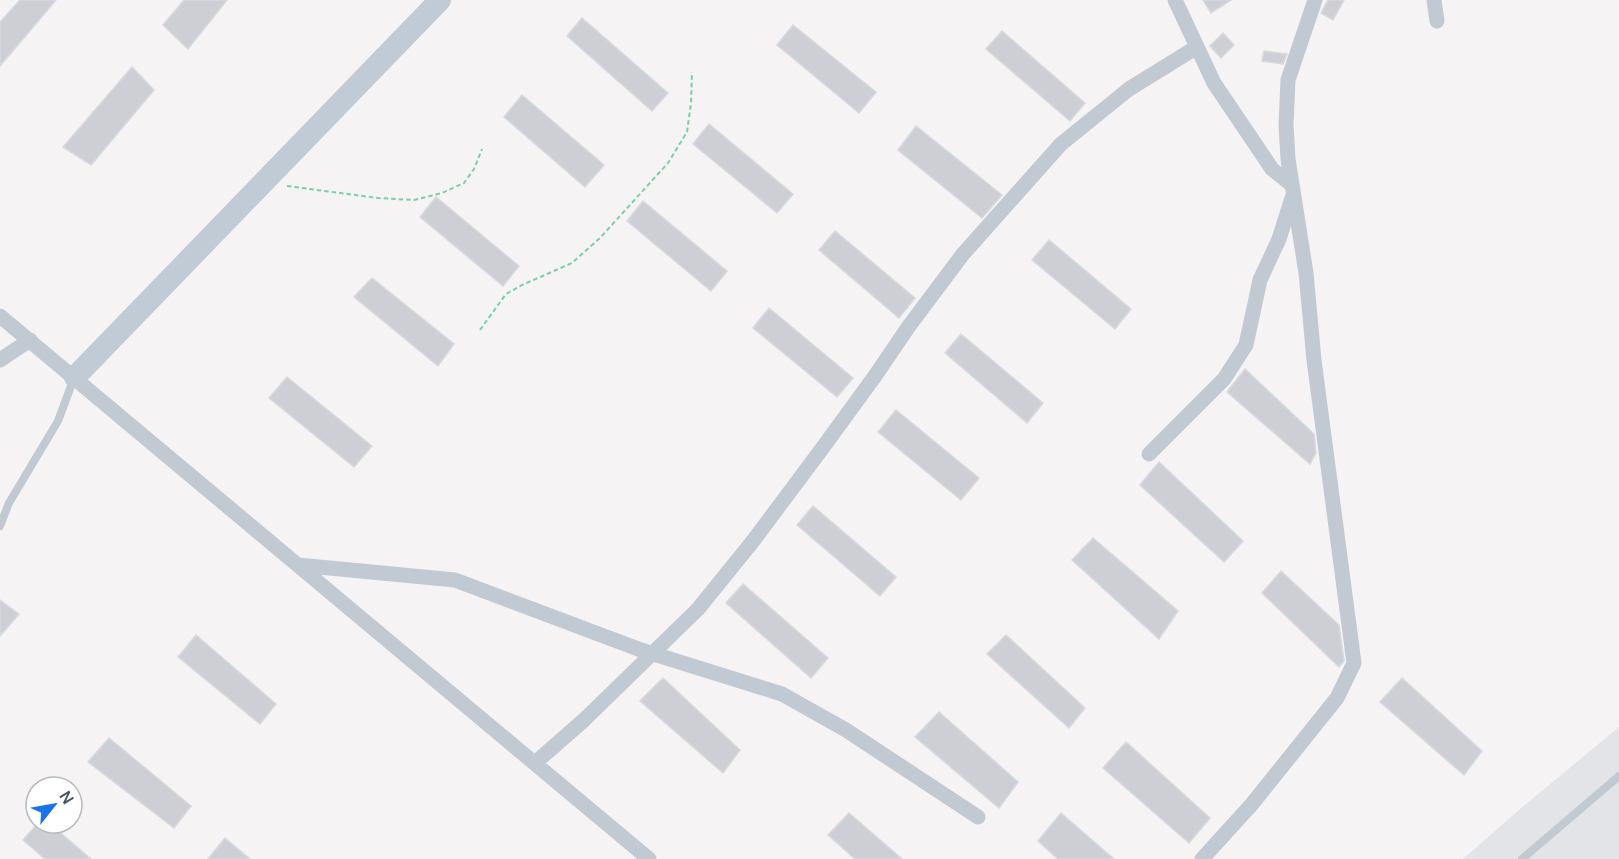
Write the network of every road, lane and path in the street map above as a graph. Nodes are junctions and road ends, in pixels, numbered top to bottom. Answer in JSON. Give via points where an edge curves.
{"nodes":[{"id":1,"x":440,"y":0,"type":"edge"},
{"id":2,"x":1175,"y":0,"type":"edge"},
{"id":3,"x":1315,"y":0,"type":"edge"},
{"id":4,"x":1434,"y":0,"type":"edge"},
{"id":5,"x":1437,"y":21,"type":"dead end"},
{"id":6,"x":1197,"y":47,"type":"junction"},
{"id":7,"x":692,"y":72,"type":"dead end"},
{"id":8,"x":482,"y":149,"type":"dead end"},
{"id":9,"x":263,"y":182,"type":"junction"},
{"id":10,"x":1292,"y":190,"type":"junction"},
{"id":11,"x":0,"y":316,"type":"edge"},
{"id":12,"x":480,"y":330,"type":"dead end"},
{"id":13,"x":30,"y":340,"type":"junction"},
{"id":14,"x":0,"y":360,"type":"edge"},
{"id":15,"x":75,"y":377,"type":"junction"},
{"id":16,"x":1149,"y":454,"type":"dead end"},
{"id":17,"x":0,"y":526,"type":"edge"},
{"id":18,"x":298,"y":565,"type":"junction"},
{"id":19,"x":654,"y":654,"type":"junction"},
{"id":20,"x":535,"y":764,"type":"junction"},
{"id":21,"x":1619,"y":776,"type":"edge"},
{"id":22,"x":978,"y":817,"type":"dead end"},
{"id":23,"x":649,"y":859,"type":"edge"},
{"id":24,"x":1202,"y":859,"type":"edge"},
{"id":25,"x":1522,"y":859,"type":"edge"}],
"edges":[{"from":1,"to":9,"type":"main road"},
{"from":2,"to":6,"type":"street"},
{"from":3,"to":10,"type":"street","via":[[1288,80],[1286,125]]},
{"from":4,"to":5,"type":"street"},
{"from":6,"to":10,"type":"street","via":[[1214,83],[1272,169]]},
{"from":6,"to":19,"type":"street","via":[[1129,89],[1061,144],[1004,207],[949,272],[753,541],[698,609]]},
{"from":7,"to":12,"type":"path","via":[[687,132],[668,163],[572,263],[506,294]]},
{"from":8,"to":9,"type":"path","via":[[464,183],[442,194],[414,200]]},
{"from":9,"to":15,"type":"main road"},
{"from":10,"to":16,"type":"street","via":[[1279,239],[1260,280],[1246,345],[1224,379]]},
{"from":10,"to":24,"type":"street","via":[[1306,273],[1354,663],[1337,698]]},
{"from":11,"to":13,"type":"street"},
{"from":13,"to":14,"type":"street"},
{"from":13,"to":15,"type":"street"},
{"from":15,"to":17,"type":"lane","via":[[58,421],[9,503]]},
{"from":15,"to":18,"type":"street"},
{"from":18,"to":19,"type":"street","via":[[455,580]]},
{"from":18,"to":20,"type":"street"},
{"from":19,"to":20,"type":"street"},
{"from":19,"to":22,"type":"street","via":[[782,694],[846,729]]},
{"from":20,"to":23,"type":"street"},
{"from":21,"to":25,"type":"lane"}]}
